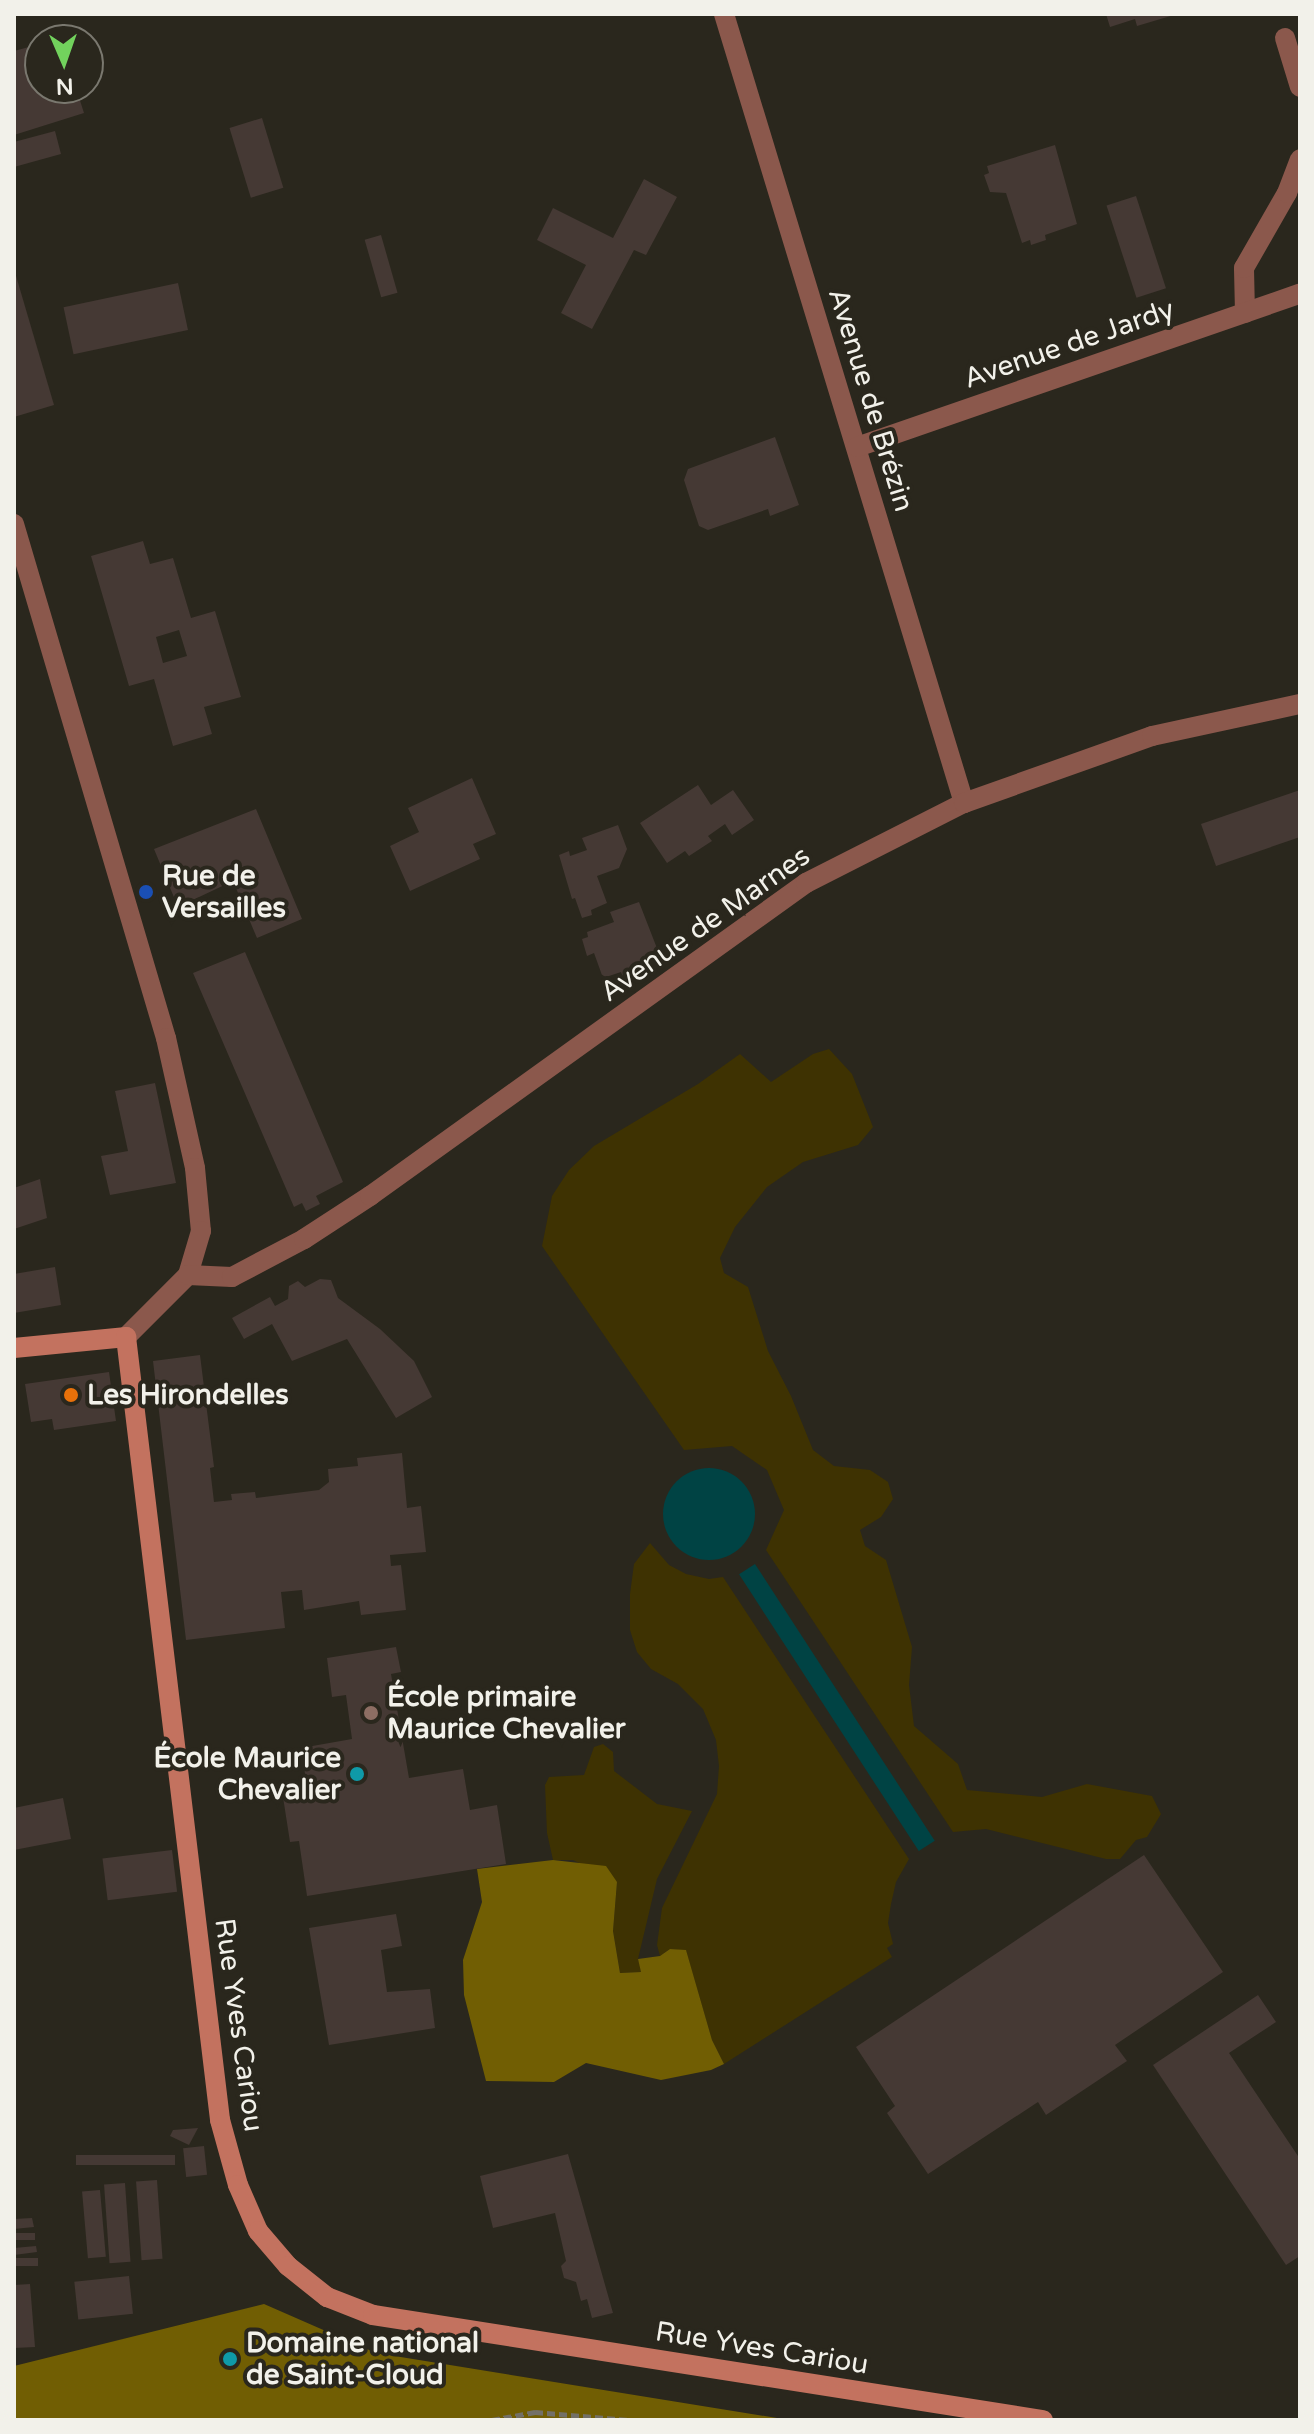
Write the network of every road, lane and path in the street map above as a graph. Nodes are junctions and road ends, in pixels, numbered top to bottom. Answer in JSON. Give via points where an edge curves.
{"nodes":[{"id":1,"x":724,"y":14,"type":"edge"},
{"id":2,"x":1285,"y":38,"type":"dead end"},
{"id":3,"x":1300,"y":87,"type":"edge"},
{"id":4,"x":1300,"y":159,"type":"edge"},
{"id":5,"x":1300,"y":294,"type":"edge"},
{"id":6,"x":1245,"y":313,"type":"junction"},
{"id":7,"x":857,"y":447,"type":"junction"},
{"id":8,"x":14,"y":524,"type":"edge"},
{"id":9,"x":1300,"y":704,"type":"edge"},
{"id":10,"x":964,"y":803,"type":"junction"},
{"id":11,"x":188,"y":1275,"type":"junction"},
{"id":12,"x":126,"y":1337,"type":"junction"},
{"id":13,"x":14,"y":1348,"type":"edge"},
{"id":14,"x":492,"y":2420,"type":"edge"},
{"id":15,"x":629,"y":2420,"type":"edge"},
{"id":16,"x":1043,"y":2420,"type":"edge"}],
"edges":[{"from":1,"to":7,"type":"street","name":"Avenue de Brézin"},
{"from":2,"to":3,"type":"street"},
{"from":4,"to":6,"type":"street","via":[[1244,268]]},
{"from":5,"to":6,"type":"street","name":"Avenue de Jardy"},
{"from":6,"to":7,"type":"street","name":"Avenue de Jardy"},
{"from":7,"to":10,"type":"street","name":"Avenue de Brézin"},
{"from":8,"to":11,"type":"street","via":[[175,1073],[201,1206],[201,1231]]},
{"from":9,"to":10,"type":"street","name":"Avenue de Marnes","via":[[1152,736]]},
{"from":10,"to":11,"type":"street","name":"Avenue de Marnes","via":[[806,883],[304,1239],[232,1277]]},
{"from":11,"to":12,"type":"street"},
{"from":12,"to":13,"type":"main road"},
{"from":12,"to":16,"type":"main road","name":"Rue Yves Cariou","via":[[220,2120],[238,2185],[258,2231],[288,2266],[327,2297],[373,2315]]},
{"from":14,"to":15,"type":"path","via":[[535,2412]]}]}
